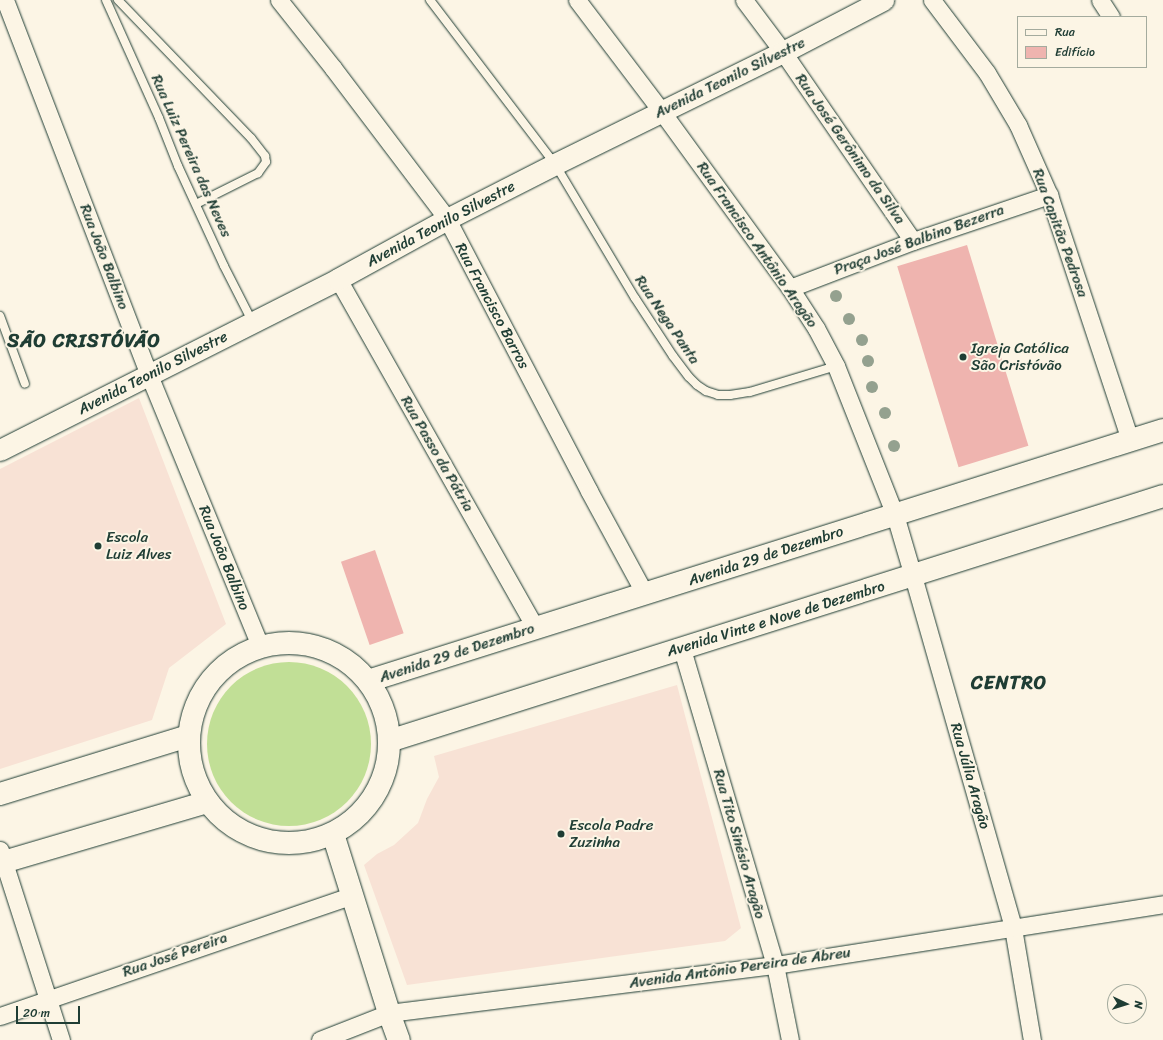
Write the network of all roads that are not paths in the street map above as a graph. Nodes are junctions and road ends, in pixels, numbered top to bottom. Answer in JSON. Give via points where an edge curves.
{"nodes":[{"id":1,"x":5,"y":0,"type":"edge"},
{"id":2,"x":106,"y":0,"type":"edge"},
{"id":3,"x":118,"y":0,"type":"edge"},
{"id":4,"x":279,"y":0,"type":"edge"},
{"id":5,"x":430,"y":0,"type":"edge"},
{"id":6,"x":577,"y":0,"type":"edge"},
{"id":7,"x":744,"y":0,"type":"edge"},
{"id":8,"x":883,"y":0,"type":"edge"},
{"id":9,"x":932,"y":0,"type":"edge"},
{"id":10,"x":1100,"y":0,"type":"edge"},
{"id":11,"x":1110,"y":16,"type":"edge"},
{"id":12,"x":783,"y":52,"type":"junction"},
{"id":13,"x":662,"y":112,"type":"junction"},
{"id":14,"x":555,"y":164,"type":"junction"},
{"id":15,"x":1049,"y":195,"type":"junction"},
{"id":16,"x":196,"y":204,"type":"junction"},
{"id":17,"x":447,"y":219,"type":"junction"},
{"id":18,"x":913,"y":241,"type":"junction"},
{"id":19,"x":338,"y":279,"type":"junction"},
{"id":20,"x":790,"y":288,"type":"junction"},
{"id":21,"x":0,"y":316,"type":"edge"},
{"id":22,"x":253,"y":322,"type":"junction"},
{"id":23,"x":836,"y":366,"type":"junction"},
{"id":24,"x":149,"y":375,"type":"junction"},
{"id":25,"x":25,"y":384,"type":"dead end"},
{"id":26,"x":1163,"y":430,"type":"edge"},
{"id":27,"x":1130,"y":440,"type":"junction"},
{"id":28,"x":0,"y":450,"type":"edge"},
{"id":29,"x":1162,"y":499,"type":"edge"},
{"id":30,"x":895,"y":515,"type":"junction"},
{"id":31,"x":913,"y":576,"type":"junction"},
{"id":32,"x":645,"y":594,"type":"junction"},
{"id":33,"x":536,"y":628,"type":"junction"},
{"id":34,"x":260,"y":646,"type":"junction"},
{"id":35,"x":682,"y":649,"type":"junction"},
{"id":36,"x":368,"y":681,"type":"junction"},
{"id":37,"x":188,"y":736,"type":"junction"},
{"id":38,"x":389,"y":741,"type":"junction"},
{"id":39,"x":0,"y":794,"type":"edge"},
{"id":40,"x":207,"y":802,"type":"junction"},
{"id":41,"x":333,"y":834,"type":"junction"},
{"id":42,"x":1,"y":858,"type":"edge"},
{"id":43,"x":351,"y":896,"type":"junction"},
{"id":44,"x":1163,"y":904,"type":"edge"},
{"id":45,"x":1013,"y":928,"type":"junction"},
{"id":46,"x":775,"y":966,"type":"junction"},
{"id":47,"x":46,"y":999,"type":"junction"},
{"id":48,"x":389,"y":1013,"type":"junction"},
{"id":49,"x":0,"y":1016,"type":"edge"},
{"id":50,"x":61,"y":1040,"type":"edge"},
{"id":51,"x":320,"y":1040,"type":"edge"},
{"id":52,"x":400,"y":1040,"type":"edge"},
{"id":53,"x":790,"y":1040,"type":"edge"},
{"id":54,"x":1032,"y":1040,"type":"edge"}],
"edges":[{"from":1,"to":24,"type":"street","name":"Rua João Balbino"},
{"from":2,"to":16,"type":"lane","name":"Rua Luiz Pereira das Neves"},
{"from":3,"to":16,"type":"lane","via":[[251,138],[265,156],[266,162],[258,173]]},
{"from":4,"to":17,"type":"street","name":"Rua Francisco Barros"},
{"from":5,"to":14,"type":"lane","name":"Rua Nega Panta"},
{"from":6,"to":13,"type":"street","name":"Rua Francisco Antônio Aragão"},
{"from":7,"to":12,"type":"street","name":"Rua José Gerônimo da Silva"},
{"from":8,"to":12,"type":"street","name":"Avenida Teonilo Silvestre"},
{"from":9,"to":15,"type":"street","name":"Rua Capitão Pedrosa","via":[[987,73],[1018,125]]},
{"from":10,"to":11,"type":"street"},
{"from":12,"to":13,"type":"street","name":"Avenida Teonilo Silvestre"},
{"from":12,"to":18,"type":"street","name":"Rua José Gerônimo da Silva"},
{"from":13,"to":14,"type":"street","name":"Avenida Teonilo Silvestre"},
{"from":13,"to":20,"type":"street","name":"Rua Francisco Antônio Aragão"},
{"from":14,"to":17,"type":"street","name":"Avenida Teonilo Silvestre"},
{"from":14,"to":23,"type":"lane","name":"Rua Nega Panta","via":[[635,298],[673,356],[697,385],[718,395],[730,395],[750,392]]},
{"from":15,"to":18,"type":"street","name":"Praça José Balbino Bezerra"},
{"from":15,"to":27,"type":"street","name":"Rua Capitão Pedrosa"},
{"from":16,"to":22,"type":"lane","name":"Rua Luiz Pereira das Neves"},
{"from":17,"to":19,"type":"street","name":"Avenida Teonilo Silvestre"},
{"from":17,"to":32,"type":"street","name":"Rua Francisco Barros"},
{"from":18,"to":20,"type":"street","name":"Praça José Balbino Bezerra"},
{"from":19,"to":22,"type":"street","name":"Avenida Teonilo Silvestre"},
{"from":19,"to":33,"type":"street","name":"Rua Passo da Pátria"},
{"from":20,"to":23,"type":"street","name":"Rua Francisco Antônio Aragão","via":[[816,328]]},
{"from":21,"to":25,"type":"lane"},
{"from":22,"to":24,"type":"street","name":"Avenida Teonilo Silvestre"},
{"from":23,"to":30,"type":"street","name":"Rua Francisco Antônio Aragão"},
{"from":24,"to":28,"type":"street","name":"Avenida Teonilo Silvestre"},
{"from":24,"to":34,"type":"street","name":"Rua João Balbino"},
{"from":26,"to":27,"type":"main road","name":"Avenida 29 de Dezembro"},
{"from":27,"to":30,"type":"main road","name":"Avenida 29 de Dezembro"},
{"from":29,"to":31,"type":"main road","name":"Avenida Vinte e Nove de Dezembro"},
{"from":30,"to":31,"type":"street","name":"Rua Júlia Aragão"},
{"from":30,"to":32,"type":"main road","name":"Avenida 29 de Dezembro"},
{"from":31,"to":35,"type":"main road","name":"Avenida Vinte e Nove de Dezembro"},
{"from":31,"to":45,"type":"street","name":"Rua Júlia Aragão"},
{"from":32,"to":33,"type":"main road","name":"Avenida 29 de Dezembro"},
{"from":33,"to":36,"type":"main road","name":"Avenida 29 de Dezembro"},
{"from":34,"to":36,"type":"main road","via":[[290,642],[320,647],[347,660]]},
{"from":34,"to":37,"type":"main road","via":[[233,659],[210,679],[195,706]]},
{"from":35,"to":38,"type":"main road","name":"Avenida Vinte e Nove de Dezembro"},
{"from":35,"to":46,"type":"street","name":"Rua Tito Sinésio Aragão"},
{"from":36,"to":38,"type":"main road","via":[[384,710]]},
{"from":37,"to":39,"type":"main road"},
{"from":37,"to":40,"type":"main road","via":[[192,771]]},
{"from":38,"to":41,"type":"main road","via":[[386,770],[374,796],[356,818]]},
{"from":40,"to":41,"type":"main road","via":[[226,823],[250,837],[278,844],[306,843]]},
{"from":40,"to":42,"type":"main road"},
{"from":41,"to":43,"type":"main road"},
{"from":42,"to":47,"type":"street"},
{"from":43,"to":47,"type":"street","name":"Rua José Pereira"},
{"from":43,"to":48,"type":"main road"},
{"from":44,"to":45,"type":"street","name":"Avenida Antônio Pereira de Abreu"},
{"from":45,"to":46,"type":"street","name":"Avenida Antônio Pereira de Abreu"},
{"from":45,"to":54,"type":"street","name":"Rua Júlia Aragão"},
{"from":46,"to":48,"type":"street","name":"Avenida Antônio Pereira de Abreu"},
{"from":46,"to":53,"type":"street","name":"Rua Tito Sinésio Aragão"},
{"from":47,"to":49,"type":"street","name":"Rua José Pereira"},
{"from":47,"to":50,"type":"street"},
{"from":48,"to":51,"type":"street","name":"Avenida Antônio Pereira de Abreu"},
{"from":48,"to":52,"type":"main road"}]}
